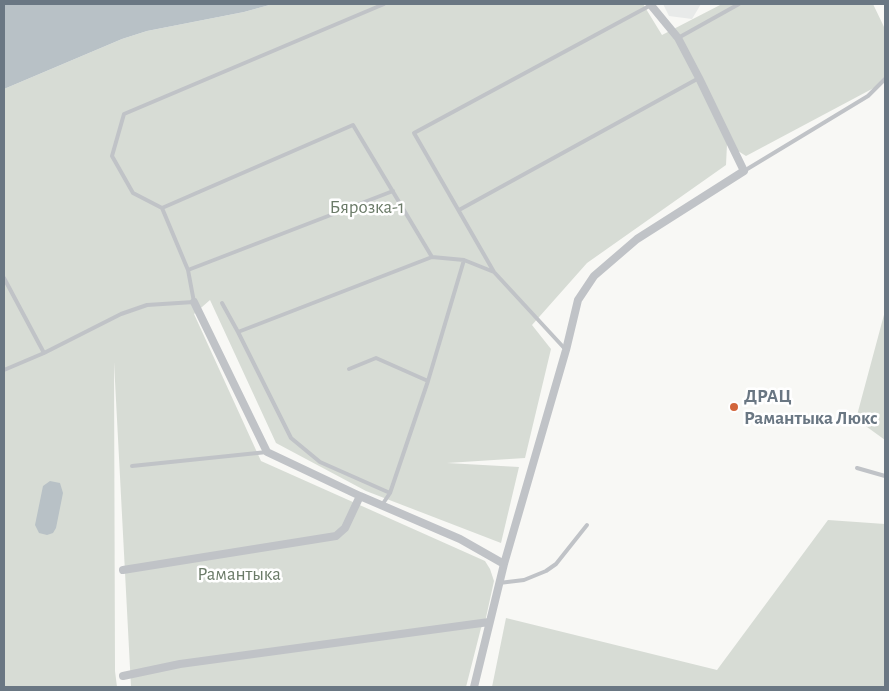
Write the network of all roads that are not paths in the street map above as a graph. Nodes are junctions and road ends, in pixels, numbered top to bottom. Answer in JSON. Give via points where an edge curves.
{"nodes":[{"id":1,"x":384,"y":4,"type":"edge"},
{"id":2,"x":650,"y":4,"type":"edge"},
{"id":3,"x":739,"y":4,"type":"edge"},
{"id":4,"x":678,"y":38,"type":"junction"},
{"id":5,"x":699,"y":78,"type":"junction"},
{"id":6,"x":885,"y":79,"type":"edge"},
{"id":7,"x":744,"y":171,"type":"junction"},
{"id":8,"x":393,"y":191,"type":"junction"},
{"id":9,"x":162,"y":208,"type":"junction"},
{"id":10,"x":458,"y":210,"type":"junction"},
{"id":11,"x":432,"y":257,"type":"junction"},
{"id":12,"x":464,"y":260,"type":"junction"},
{"id":13,"x":188,"y":270,"type":"junction"},
{"id":14,"x":494,"y":272,"type":"junction"},
{"id":15,"x":4,"y":278,"type":"edge"},
{"id":16,"x":194,"y":302,"type":"junction"},
{"id":17,"x":222,"y":303,"type":"dead end"},
{"id":18,"x":238,"y":332,"type":"junction"},
{"id":19,"x":566,"y":350,"type":"junction"},
{"id":20,"x":44,"y":353,"type":"junction"},
{"id":21,"x":349,"y":369,"type":"dead end"},
{"id":22,"x":4,"y":370,"type":"edge"},
{"id":23,"x":428,"y":381,"type":"junction"},
{"id":24,"x":267,"y":452,"type":"junction"},
{"id":25,"x":132,"y":466,"type":"dead end"},
{"id":26,"x":858,"y":468,"type":"dead end"},
{"id":27,"x":885,"y":476,"type":"edge"},
{"id":28,"x":390,"y":493,"type":"junction"},
{"id":29,"x":360,"y":496,"type":"junction"},
{"id":30,"x":382,"y":505,"type":"junction"},
{"id":31,"x":588,"y":525,"type":"dead end"},
{"id":32,"x":504,"y":564,"type":"junction"},
{"id":33,"x":123,"y":570,"type":"dead end"},
{"id":34,"x":499,"y":583,"type":"junction"},
{"id":35,"x":490,"y":622,"type":"junction"},
{"id":36,"x":123,"y":676,"type":"dead end"},
{"id":37,"x":474,"y":687,"type":"edge"}],
"edges":[{"from":1,"to":9,"type":"lane","via":[[124,114],[112,156],[133,193]]},
{"from":2,"to":4,"type":"street"},
{"from":2,"to":10,"type":"lane","via":[[414,133]]},
{"from":3,"to":4,"type":"lane"},
{"from":4,"to":5,"type":"street"},
{"from":5,"to":7,"type":"street"},
{"from":5,"to":10,"type":"lane"},
{"from":6,"to":7,"type":"lane","via":[[868,96]]},
{"from":7,"to":19,"type":"street","via":[[637,240],[594,276],[578,300]]},
{"from":8,"to":9,"type":"lane","via":[[353,124]]},
{"from":8,"to":11,"type":"lane"},
{"from":8,"to":13,"type":"lane"},
{"from":9,"to":13,"type":"lane"},
{"from":10,"to":14,"type":"lane"},
{"from":11,"to":12,"type":"lane"},
{"from":11,"to":18,"type":"lane"},
{"from":12,"to":14,"type":"lane"},
{"from":12,"to":23,"type":"lane"},
{"from":13,"to":16,"type":"lane"},
{"from":14,"to":19,"type":"lane"},
{"from":15,"to":20,"type":"lane"},
{"from":16,"to":20,"type":"lane","via":[[147,305],[121,314]]},
{"from":16,"to":24,"type":"street"},
{"from":17,"to":18,"type":"lane"},
{"from":18,"to":28,"type":"lane","via":[[291,438],[320,462]]},
{"from":19,"to":32,"type":"street"},
{"from":20,"to":22,"type":"lane"},
{"from":21,"to":23,"type":"lane","via":[[376,358]]},
{"from":23,"to":28,"type":"lane"},
{"from":24,"to":25,"type":"lane"},
{"from":24,"to":29,"type":"street"},
{"from":26,"to":27,"type":"lane"},
{"from":28,"to":30,"type":"lane"},
{"from":29,"to":30,"type":"street"},
{"from":29,"to":33,"type":"street","via":[[345,528],[336,536]]},
{"from":30,"to":32,"type":"street","via":[[460,539]]},
{"from":31,"to":34,"type":"lane","via":[[556,564],[546,571],[524,580]]},
{"from":32,"to":34,"type":"street"},
{"from":34,"to":35,"type":"street"},
{"from":35,"to":36,"type":"street","via":[[180,664]]},
{"from":35,"to":37,"type":"street"}]}
